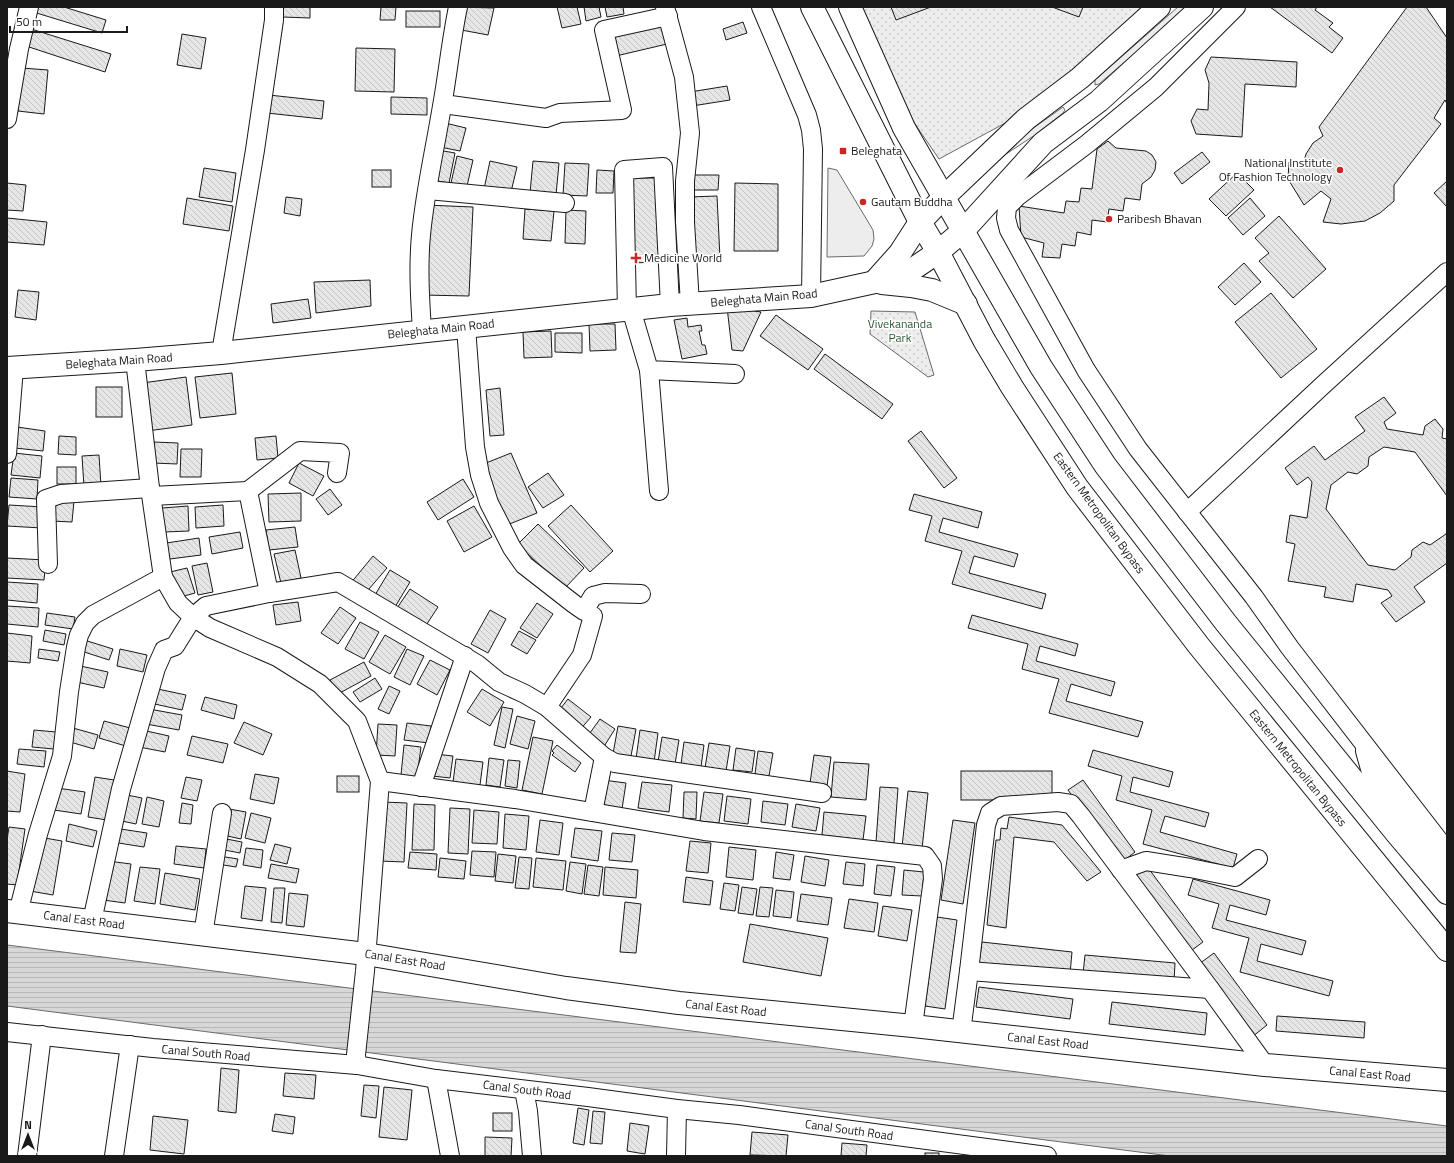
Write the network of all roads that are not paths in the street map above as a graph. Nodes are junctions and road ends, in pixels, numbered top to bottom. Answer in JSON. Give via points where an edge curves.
{"nodes":[{"id":1,"x":29,"y":7,"type":"edge"},
{"id":2,"x":274,"y":7,"type":"edge"},
{"id":3,"x":458,"y":7,"type":"edge"},
{"id":4,"x":761,"y":7,"type":"edge"},
{"id":5,"x":812,"y":7,"type":"edge"},
{"id":6,"x":850,"y":7,"type":"edge"},
{"id":7,"x":1159,"y":7,"type":"edge"},
{"id":8,"x":1202,"y":7,"type":"edge"},
{"id":9,"x":1236,"y":7,"type":"edge"},
{"id":10,"x":666,"y":11,"type":"edge"},
{"id":11,"x":443,"y":104,"type":"junction"},
{"id":12,"x":7,"y":119,"type":"edge"},
{"id":13,"x":1070,"y":123,"type":"junction"},
{"id":14,"x":1087,"y":144,"type":"junction"},
{"id":15,"x":428,"y":190,"type":"junction"},
{"id":16,"x":944,"y":197,"type":"junction"},
{"id":17,"x":565,"y":203,"type":"dead end"},
{"id":18,"x":920,"y":222,"type":"junction"},
{"id":19,"x":963,"y":231,"type":"junction"},
{"id":20,"x":938,"y":252,"type":"junction"},
{"id":21,"x":1447,"y":272,"type":"edge"},
{"id":22,"x":875,"y":282,"type":"junction"},
{"id":23,"x":811,"y":296,"type":"junction"},
{"id":24,"x":680,"y":304,"type":"junction"},
{"id":25,"x":966,"y":304,"type":"junction"},
{"id":26,"x":629,"y":309,"type":"junction"},
{"id":27,"x":466,"y":327,"type":"junction"},
{"id":28,"x":422,"y":332,"type":"junction"},
{"id":29,"x":221,"y":353,"type":"junction"},
{"id":30,"x":135,"y":360,"type":"junction"},
{"id":31,"x":10,"y":368,"type":"edge"},
{"id":32,"x":648,"y":370,"type":"junction"},
{"id":33,"x":735,"y":374,"type":"dead end"},
{"id":34,"x":7,"y":454,"type":"edge"},
{"id":35,"x":337,"y":473,"type":"dead end"},
{"id":36,"x":151,"y":492,"type":"junction"},
{"id":37,"x":248,"y":492,"type":"junction"},
{"id":38,"x":659,"y":492,"type":"dead end"},
{"id":39,"x":1188,"y":512,"type":"junction"},
{"id":40,"x":48,"y":564,"type":"dead end"},
{"id":41,"x":163,"y":577,"type":"junction"},
{"id":42,"x":269,"y":593,"type":"junction"},
{"id":43,"x":641,"y":594,"type":"dead end"},
{"id":44,"x":593,"y":616,"type":"dead end"},
{"id":45,"x":193,"y":617,"type":"junction"},
{"id":46,"x":465,"y":656,"type":"junction"},
{"id":47,"x":547,"y":707,"type":"junction"},
{"id":48,"x":1362,"y":741,"type":"junction"},
{"id":49,"x":604,"y":757,"type":"junction"},
{"id":50,"x":380,"y":781,"type":"junction"},
{"id":51,"x":421,"y":786,"type":"junction"},
{"id":52,"x":822,"y":793,"type":"dead end"},
{"id":53,"x":593,"y":812,"type":"junction"},
{"id":54,"x":222,"y":813,"type":"dead end"},
{"id":55,"x":1447,"y":851,"type":"edge"},
{"id":56,"x":1258,"y":859,"type":"dead end"},
{"id":57,"x":1121,"y":870,"type":"junction"},
{"id":58,"x":1447,"y":876,"type":"edge"},
{"id":59,"x":1447,"y":893,"type":"edge"},
{"id":60,"x":13,"y":912,"type":"edge"},
{"id":61,"x":92,"y":921,"type":"junction"},
{"id":62,"x":203,"y":935,"type":"junction"},
{"id":63,"x":1447,"y":950,"type":"edge"},
{"id":64,"x":366,"y":962,"type":"junction"},
{"id":65,"x":969,"y":971,"type":"junction"},
{"id":66,"x":1210,"y":989,"type":"junction"},
{"id":67,"x":913,"y":1026,"type":"junction"},
{"id":68,"x":7,"y":1032,"type":"edge"},
{"id":69,"x":961,"y":1032,"type":"junction"},
{"id":70,"x":42,"y":1035,"type":"junction"},
{"id":71,"x":130,"y":1045,"type":"junction"},
{"id":72,"x":357,"y":1060,"type":"junction"},
{"id":73,"x":1265,"y":1065,"type":"junction"},
{"id":74,"x":436,"y":1079,"type":"junction"},
{"id":75,"x":1447,"y":1080,"type":"edge"},
{"id":76,"x":524,"y":1090,"type":"junction"},
{"id":77,"x":678,"y":1109,"type":"junction"},
{"id":78,"x":27,"y":1156,"type":"edge"},
{"id":79,"x":114,"y":1156,"type":"edge"},
{"id":80,"x":450,"y":1156,"type":"edge"},
{"id":81,"x":532,"y":1156,"type":"edge"},
{"id":82,"x":676,"y":1156,"type":"edge"},
{"id":83,"x":1047,"y":1156,"type":"edge"}],
"edges":[{"from":1,"to":12,"type":"street"},
{"from":2,"to":29,"type":"street","via":[[255,150]]},
{"from":3,"to":11,"type":"street","via":[[451,36]]},
{"from":4,"to":23,"type":"street","via":[[799,93],[811,130]]},
{"from":5,"to":18,"type":"main road","name":"Eastern Metropolitan Bypass"},
{"from":6,"to":16,"type":"main road","via":[[904,128]]},
{"from":7,"to":16,"type":"main road","via":[[1080,78],[1026,119]]},
{"from":8,"to":13,"type":"main road","via":[[1099,101]]},
{"from":9,"to":14,"type":"street","via":[[1156,87]]},
{"from":10,"to":11,"type":"street","via":[[604,30],[622,110],[560,113],[546,118]]},
{"from":10,"to":24,"type":"street","via":[[684,77],[690,133],[685,181]]},
{"from":11,"to":15,"type":"street"},
{"from":13,"to":14,"type":"street"},
{"from":13,"to":19,"type":"main road","via":[[1043,143]]},
{"from":14,"to":39,"type":"street","via":[[1018,196],[1008,207],[1007,224],[1086,370],[1138,449]]},
{"from":15,"to":17,"type":"street"},
{"from":15,"to":28,"type":"street","via":[[421,235],[419,274]]},
{"from":16,"to":18,"type":"main road"},
{"from":16,"to":19,"type":"main road"},
{"from":18,"to":20,"type":"main road","name":"Eastern Metropolitan Bypass"},
{"from":18,"to":22,"type":"main road","via":[[900,253]]},
{"from":19,"to":20,"type":"main road"},
{"from":19,"to":59,"type":"main road","via":[[1041,367],[1105,465],[1226,623]]},
{"from":20,"to":22,"type":"main road","via":[[913,269]]},
{"from":20,"to":25,"type":"main road","name":"Eastern Metropolitan Bypass"},
{"from":21,"to":39,"type":"street"},
{"from":22,"to":23,"type":"main road","name":"Beleghata Main Road"},
{"from":22,"to":25,"type":"main road","via":[[932,290]]},
{"from":23,"to":24,"type":"main road","name":"Beleghata Main Road"},
{"from":24,"to":26,"type":"main road","name":"Beleghata Main Road"},
{"from":24,"to":26,"type":"street","via":[[662,167],[624,170]]},
{"from":25,"to":63,"type":"main road","name":"Eastern Metropolitan Bypass","via":[[1012,387],[1077,487],[1199,646]]},
{"from":26,"to":27,"type":"main road","name":"Beleghata Main Road"},
{"from":26,"to":32,"type":"street"},
{"from":27,"to":28,"type":"main road","name":"Beleghata Main Road"},
{"from":27,"to":43,"type":"street","via":[[475,446],[480,475],[489,503],[512,548],[524,565],[584,611],[593,596],[605,593]]},
{"from":28,"to":29,"type":"main road","name":"Beleghata Main Road"},
{"from":29,"to":30,"type":"main road","name":"Beleghata Main Road"},
{"from":30,"to":31,"type":"main road","name":"Beleghata Main Road"},
{"from":30,"to":36,"type":"street"},
{"from":31,"to":34,"type":"street"},
{"from":32,"to":33,"type":"street"},
{"from":32,"to":38,"type":"street"},
{"from":35,"to":37,"type":"street","via":[[340,453],[300,451]]},
{"from":36,"to":37,"type":"street"},
{"from":36,"to":40,"type":"street","via":[[61,494],[46,499]]},
{"from":36,"to":41,"type":"street"},
{"from":37,"to":42,"type":"street"},
{"from":39,"to":48,"type":"street"},
{"from":41,"to":45,"type":"street","via":[[178,603]]},
{"from":41,"to":60,"type":"street","via":[[93,615],[84,623],[73,660],[62,756]]},
{"from":42,"to":45,"type":"street","via":[[206,606]]},
{"from":42,"to":46,"type":"street","via":[[338,582]]},
{"from":44,"to":47,"type":"street","via":[[582,655]]},
{"from":45,"to":50,"type":"street","via":[[210,628],[277,657],[320,684],[357,721]]},
{"from":45,"to":61,"type":"street","via":[[175,646],[164,650],[156,668],[121,789]]},
{"from":46,"to":47,"type":"street","via":[[499,682]]},
{"from":46,"to":51,"type":"street"},
{"from":47,"to":49,"type":"street"},
{"from":48,"to":55,"type":"street"},
{"from":48,"to":58,"type":"street","via":[[1372,776]]},
{"from":49,"to":52,"type":"street","via":[[614,763]]},
{"from":49,"to":53,"type":"street"},
{"from":50,"to":51,"type":"street"},
{"from":50,"to":64,"type":"street"},
{"from":51,"to":53,"type":"street"},
{"from":53,"to":67,"type":"street","via":[[704,831],[925,856],[932,866],[933,879]]},
{"from":54,"to":62,"type":"street"},
{"from":56,"to":57,"type":"street","via":[[1235,877],[1146,861]]},
{"from":57,"to":65,"type":"street","via":[[1071,804],[1058,802],[1001,806],[990,813],[986,826]]},
{"from":57,"to":66,"type":"street"},
{"from":60,"to":61,"type":"main road","name":"Canal East Road"},
{"from":61,"to":62,"type":"main road","name":"Canal East Road"},
{"from":62,"to":64,"type":"main road","name":"Canal East Road"},
{"from":64,"to":67,"type":"main road","name":"Canal East Road","via":[[656,1000]]},
{"from":64,"to":72,"type":"street"},
{"from":65,"to":66,"type":"street"},
{"from":65,"to":69,"type":"street"},
{"from":66,"to":73,"type":"street"},
{"from":67,"to":69,"type":"main road","name":"Canal East Road"},
{"from":68,"to":70,"type":"street","name":"Canal South Road"},
{"from":69,"to":73,"type":"main road","name":"Canal East Road"},
{"from":70,"to":71,"type":"street","name":"Canal South Road"},
{"from":70,"to":78,"type":"street"},
{"from":71,"to":72,"type":"street","name":"Canal South Road","via":[[241,1056]]},
{"from":71,"to":79,"type":"street"},
{"from":72,"to":74,"type":"street","name":"Canal South Road"},
{"from":73,"to":75,"type":"main road","name":"Canal East Road"},
{"from":74,"to":76,"type":"street","name":"Canal South Road"},
{"from":74,"to":80,"type":"street"},
{"from":76,"to":77,"type":"street","name":"Canal South Road"},
{"from":76,"to":81,"type":"street"},
{"from":77,"to":82,"type":"street"},
{"from":77,"to":83,"type":"street","name":"Canal South Road"}]}
